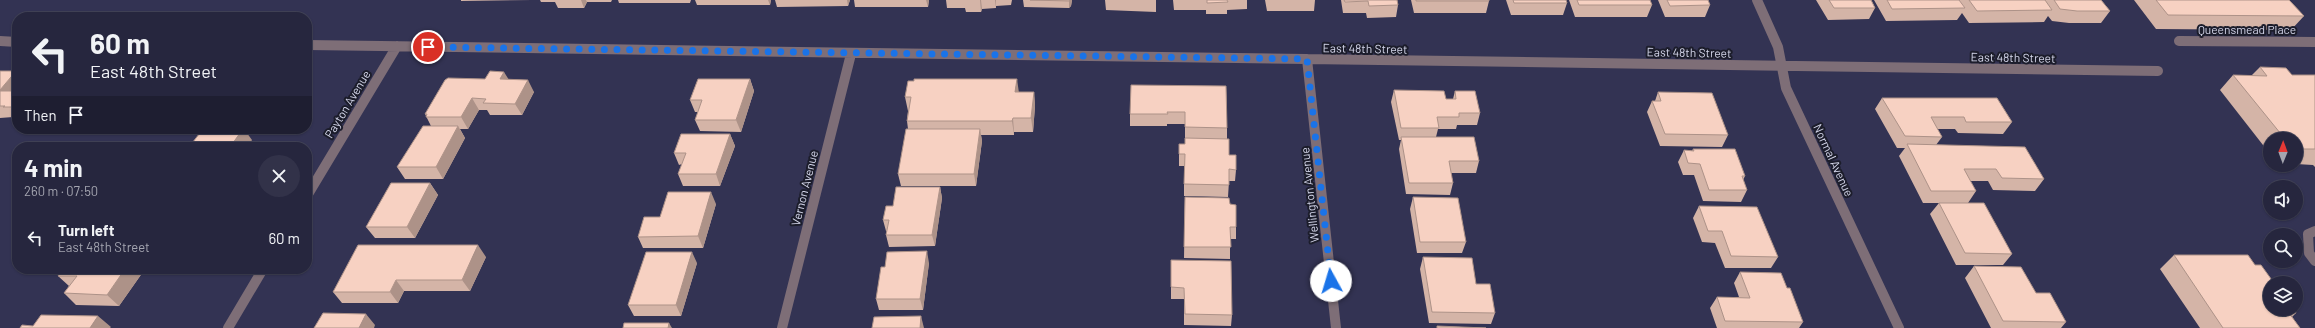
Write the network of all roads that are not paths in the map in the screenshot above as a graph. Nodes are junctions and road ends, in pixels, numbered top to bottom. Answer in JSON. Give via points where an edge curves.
{"nodes":[{"id":1,"x":1756,"y":0,"type":"edge"},
{"id":2,"x":0,"y":41,"type":"edge"},
{"id":3,"x":12,"y":42,"type":"edge"},
{"id":4,"x":2179,"y":42,"type":"dead end"},
{"id":5,"x":2315,"y":42,"type":"edge"},
{"id":6,"x":312,"y":45,"type":"edge"},
{"id":7,"x":397,"y":46,"type":"junction"},
{"id":8,"x":850,"y":54,"type":"junction"},
{"id":9,"x":1307,"y":59,"type":"junction"},
{"id":10,"x":1781,"y":65,"type":"junction"},
{"id":11,"x":2158,"y":71,"type":"dead end"},
{"id":12,"x":312,"y":188,"type":"edge"},
{"id":13,"x":2315,"y":231,"type":"edge"},
{"id":14,"x":2312,"y":257,"type":"edge"},
{"id":15,"x":260,"y":274,"type":"edge"},
{"id":16,"x":228,"y":328,"type":"edge"},
{"id":17,"x":782,"y":328,"type":"edge"},
{"id":18,"x":1336,"y":328,"type":"edge"},
{"id":19,"x":1899,"y":328,"type":"edge"}],
"edges":[{"from":1,"to":10,"type":"street","name":"Normal Avenue","via":[[1778,47]]},
{"from":2,"to":3,"type":"street"},
{"from":4,"to":5,"type":"street","name":"Queensmead Place"},
{"from":6,"to":7,"type":"street","name":"East 48th Street"},
{"from":7,"to":8,"type":"street","name":"East 48th Street"},
{"from":7,"to":12,"type":"street","name":"Payton Avenue"},
{"from":8,"to":9,"type":"street","name":"East 48th Street"},
{"from":8,"to":17,"type":"street","name":"Vernon Avenue"},
{"from":9,"to":10,"type":"street","name":"East 48th Street"},
{"from":9,"to":18,"type":"street","name":"Wellington Avenue"},
{"from":10,"to":11,"type":"street","name":"East 48th Street"},
{"from":10,"to":19,"type":"street","name":"Normal Avenue","via":[[1786,88]]},
{"from":13,"to":14,"type":"street","via":[[2308,234]]},
{"from":15,"to":16,"type":"street"}]}
